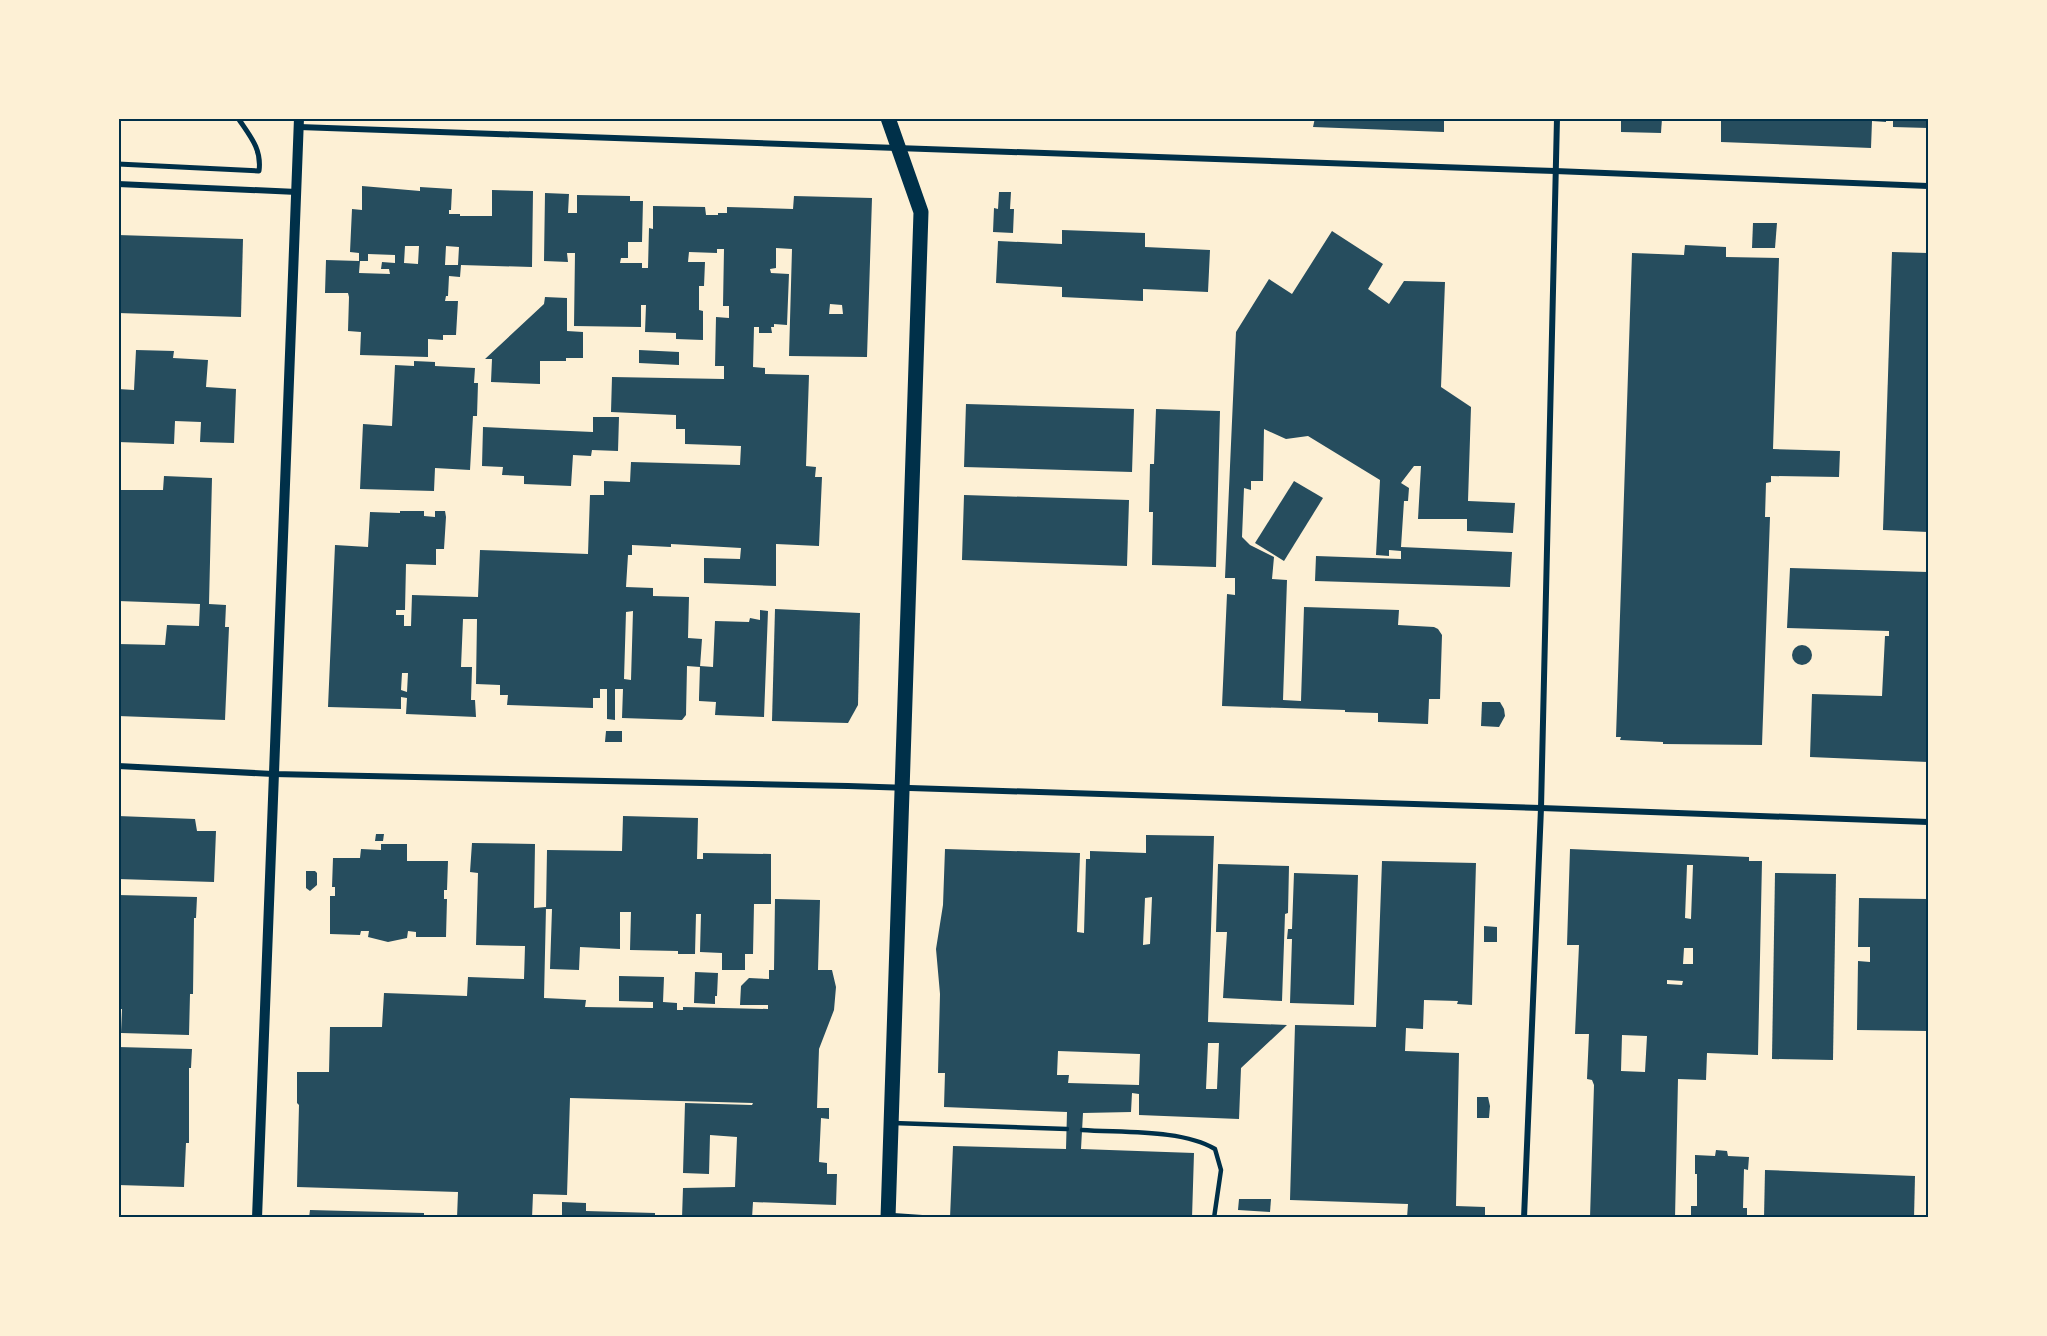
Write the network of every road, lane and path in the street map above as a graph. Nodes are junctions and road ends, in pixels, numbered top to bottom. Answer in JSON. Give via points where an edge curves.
{"nodes":[{"id":1,"x":238,"y":118,"type":"edge"},
{"id":2,"x":888,"y":118,"type":"edge"},
{"id":3,"x":1557,"y":118,"type":"edge"},
{"id":4,"x":297,"y":121,"type":"edge"},
{"id":5,"x":899,"y":148,"type":"junction"},
{"id":6,"x":118,"y":164,"type":"edge"},
{"id":7,"x":1555,"y":171,"type":"junction"},
{"id":8,"x":118,"y":184,"type":"edge"},
{"id":9,"x":1929,"y":186,"type":"edge"},
{"id":10,"x":297,"y":192,"type":"junction"},
{"id":11,"x":118,"y":766,"type":"edge"},
{"id":12,"x":273,"y":774,"type":"junction"},
{"id":13,"x":902,"y":789,"type":"junction"},
{"id":14,"x":1541,"y":808,"type":"junction"},
{"id":15,"x":1929,"y":822,"type":"edge"},
{"id":16,"x":890,"y":1123,"type":"junction"},
{"id":17,"x":1066,"y":1129,"type":"dead end"},
{"id":18,"x":1082,"y":1130,"type":"dead end"},
{"id":19,"x":888,"y":1216,"type":"edge"},
{"id":20,"x":257,"y":1218,"type":"edge"},
{"id":21,"x":933,"y":1218,"type":"edge"},
{"id":22,"x":1215,"y":1218,"type":"edge"},
{"id":23,"x":1524,"y":1218,"type":"edge"}],
"edges":[{"from":1,"to":6,"type":"street","via":[[259,150],[259,171]]},
{"from":2,"to":5,"type":"main road"},
{"from":3,"to":7,"type":"street"},
{"from":4,"to":5,"type":"street"},
{"from":4,"to":10,"type":"street"},
{"from":5,"to":7,"type":"street"},
{"from":5,"to":13,"type":"main road","via":[[921,212]]},
{"from":7,"to":9,"type":"street"},
{"from":7,"to":14,"type":"street"},
{"from":8,"to":10,"type":"street"},
{"from":10,"to":12,"type":"street"},
{"from":11,"to":12,"type":"street"},
{"from":12,"to":13,"type":"street"},
{"from":12,"to":20,"type":"street"},
{"from":13,"to":14,"type":"street"},
{"from":13,"to":16,"type":"main road"},
{"from":14,"to":15,"type":"street"},
{"from":14,"to":23,"type":"street"},
{"from":16,"to":17,"type":"lane"},
{"from":16,"to":19,"type":"main road"},
{"from":18,"to":22,"type":"lane","via":[[1176,1136],[1201,1140],[1215,1149],[1221,1170]]},
{"from":19,"to":21,"type":"lane"}]}
